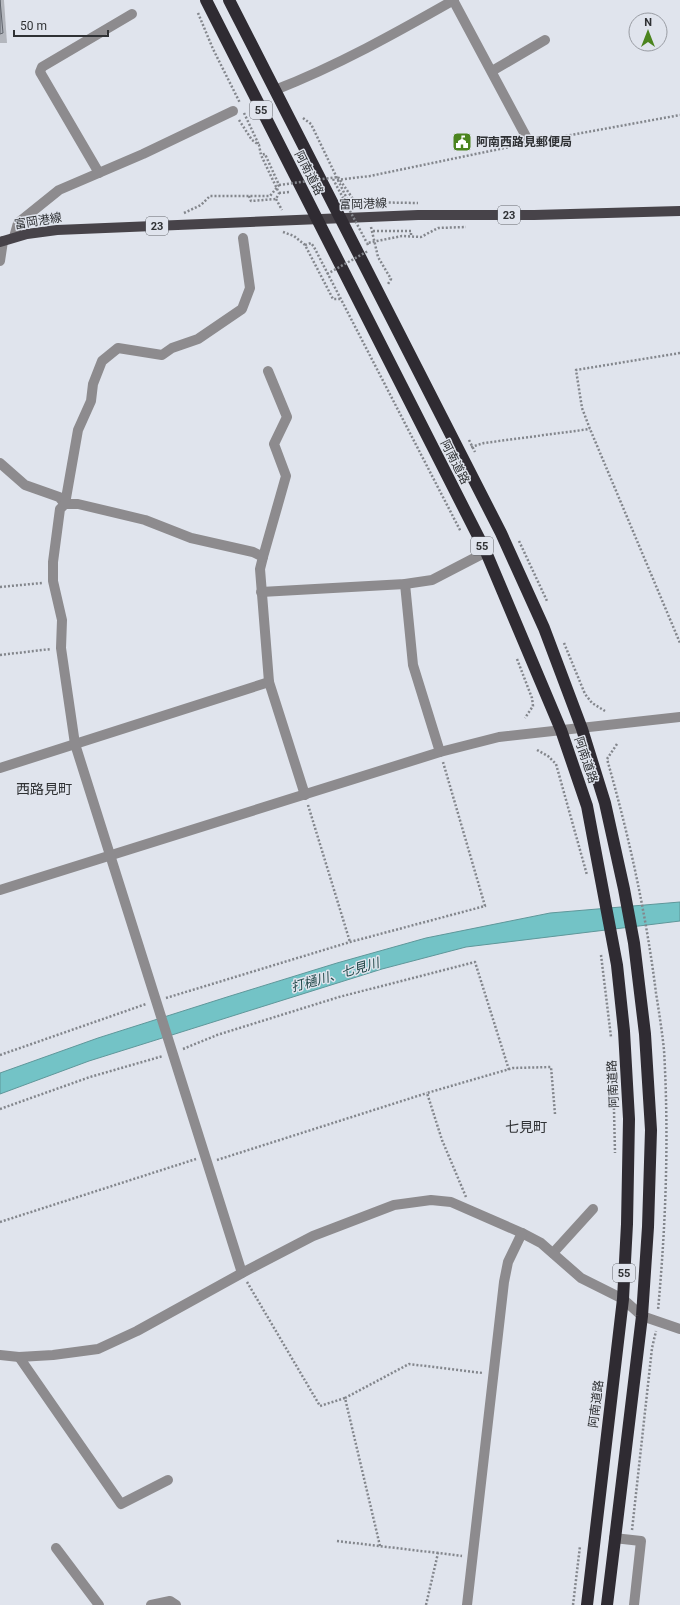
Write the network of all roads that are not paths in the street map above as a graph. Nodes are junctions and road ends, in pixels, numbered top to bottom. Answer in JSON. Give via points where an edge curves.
{"nodes":[{"id":1,"x":206,"y":0,"type":"edge"},
{"id":2,"x":229,"y":0,"type":"edge"},
{"id":3,"x":453,"y":0,"type":"edge"},
{"id":4,"x":132,"y":14,"type":"dead end"},
{"id":5,"x":545,"y":40,"type":"dead end"},
{"id":6,"x":492,"y":71,"type":"junction"},
{"id":7,"x":275,"y":90,"type":"junction"},
{"id":8,"x":233,"y":111,"type":"road end"},
{"id":9,"x":529,"y":142,"type":"road end"},
{"id":10,"x":99,"y":172,"type":"junction"},
{"id":11,"x":680,"y":211,"type":"edge"},
{"id":12,"x":339,"y":218,"type":"junction"},
{"id":13,"x":316,"y":219,"type":"junction"},
{"id":14,"x":14,"y":237,"type":"junction"},
{"id":15,"x":243,"y":238,"type":"dead end"},
{"id":16,"x":1,"y":242,"type":"edge"},
{"id":17,"x":0,"y":261,"type":"edge"},
{"id":18,"x":268,"y":371,"type":"dead end"},
{"id":19,"x":0,"y":463,"type":"edge"},
{"id":20,"x":65,"y":504,"type":"junction"},
{"id":21,"x":486,"y":552,"type":"junction"},
{"id":22,"x":263,"y":557,"type":"junction"},
{"id":23,"x":405,"y":584,"type":"junction"},
{"id":24,"x":261,"y":592,"type":"junction"},
{"id":25,"x":269,"y":682,"type":"junction"},
{"id":26,"x":680,"y":717,"type":"edge"},
{"id":27,"x":582,"y":729,"type":"junction"},
{"id":28,"x":561,"y":730,"type":"junction"},
{"id":29,"x":75,"y":744,"type":"junction"},
{"id":30,"x":440,"y":752,"type":"junction"},
{"id":31,"x":0,"y":768,"type":"edge"},
{"id":32,"x":305,"y":795,"type":"junction"},
{"id":33,"x":109,"y":856,"type":"junction"},
{"id":34,"x":0,"y":890,"type":"edge"},
{"id":35,"x":593,"y":1209,"type":"dead end"},
{"id":36,"x":522,"y":1233,"type":"junction"},
{"id":37,"x":553,"y":1253,"type":"junction"},
{"id":38,"x":242,"y":1273,"type":"junction"},
{"id":39,"x":623,"y":1299,"type":"junction"},
{"id":40,"x":642,"y":1316,"type":"junction"},
{"id":41,"x":680,"y":1329,"type":"edge"},
{"id":42,"x":0,"y":1355,"type":"edge"},
{"id":43,"x":19,"y":1357,"type":"junction"},
{"id":44,"x":168,"y":1480,"type":"dead end"},
{"id":45,"x":614,"y":1538,"type":"junction"},
{"id":46,"x":56,"y":1548,"type":"dead end"},
{"id":47,"x":99,"y":1605,"type":"edge"},
{"id":48,"x":151,"y":1605,"type":"edge"},
{"id":49,"x":176,"y":1605,"type":"edge"},
{"id":50,"x":467,"y":1605,"type":"edge"},
{"id":51,"x":587,"y":1605,"type":"edge"},
{"id":52,"x":606,"y":1605,"type":"edge"},
{"id":53,"x":634,"y":1605,"type":"edge"}],
"edges":[{"from":1,"to":13,"type":"highway","name":"阿南道路","number":"55"},
{"from":2,"to":7,"type":"highway","name":"阿南道路","number":"55"},
{"from":3,"to":6,"type":"street"},
{"from":3,"to":7,"type":"street","via":[[370,46]]},
{"from":4,"to":10,"type":"street","via":[[42,67],[40,72]]},
{"from":5,"to":6,"type":"street"},
{"from":6,"to":9,"type":"street"},
{"from":7,"to":12,"type":"highway","name":"阿南道路","number":"55"},
{"from":8,"to":10,"type":"street"},
{"from":10,"to":14,"type":"street","via":[[60,190],[18,223]]},
{"from":11,"to":12,"type":"main road","name":"富岡港線","number":"23"},
{"from":12,"to":13,"type":"main road","name":"富岡港線","number":"23"},
{"from":12,"to":27,"type":"highway","name":"阿南道路","number":"55","via":[[501,533],[544,628]]},
{"from":13,"to":14,"type":"main road","name":"富岡港線","number":"23","via":[[57,230]]},
{"from":13,"to":21,"type":"highway","name":"阿南道路","number":"55"},
{"from":14,"to":16,"type":"main road","name":"富岡港線","number":"23"},
{"from":15,"to":20,"type":"street","via":[[250,288],[242,309],[198,339],[172,348],[162,355],[118,348],[102,361],[92,384],[92,401],[78,430]]},
{"from":16,"to":17,"type":"street"},
{"from":18,"to":22,"type":"street","via":[[288,417],[274,444],[286,476]]},
{"from":19,"to":20,"type":"street","via":[[25,485],[59,496]]},
{"from":20,"to":22,"type":"street","via":[[78,504],[145,520],[191,538],[253,552]]},
{"from":20,"to":29,"type":"street","via":[[60,510],[53,582],[62,620],[61,648]]},
{"from":21,"to":23,"type":"street","via":[[432,580]]},
{"from":21,"to":28,"type":"highway","name":"阿南道路","number":"55"},
{"from":22,"to":24,"type":"street","via":[[260,569]]},
{"from":23,"to":24,"type":"street"},
{"from":23,"to":30,"type":"street","via":[[413,665]]},
{"from":24,"to":25,"type":"street"},
{"from":25,"to":29,"type":"street"},
{"from":25,"to":32,"type":"street"},
{"from":26,"to":27,"type":"street"},
{"from":27,"to":28,"type":"street"},
{"from":27,"to":40,"type":"highway","name":"阿南道路","number":"55","via":[[605,803],[624,889],[634,943],[645,1034],[651,1130]]},
{"from":28,"to":30,"type":"street","via":[[499,737]]},
{"from":28,"to":39,"type":"highway","name":"阿南道路","number":"55","via":[[587,806],[613,941],[624,1031],[629,1119]]},
{"from":29,"to":31,"type":"street"},
{"from":29,"to":33,"type":"street"},
{"from":30,"to":32,"type":"street"},
{"from":32,"to":33,"type":"street"},
{"from":33,"to":34,"type":"street"},
{"from":33,"to":38,"type":"street"},
{"from":35,"to":37,"type":"street"},
{"from":36,"to":37,"type":"street"},
{"from":36,"to":38,"type":"street","via":[[451,1202],[431,1200],[394,1205],[313,1236]]},
{"from":36,"to":50,"type":"street","via":[[508,1262]]},
{"from":37,"to":39,"type":"street","via":[[581,1278]]},
{"from":38,"to":43,"type":"street","via":[[137,1331],[98,1348]]},
{"from":39,"to":40,"type":"street"},
{"from":39,"to":51,"type":"highway","name":"阿南道路","number":"55"},
{"from":40,"to":41,"type":"street"},
{"from":40,"to":45,"type":"highway","name":"阿南道路","number":"55"},
{"from":42,"to":43,"type":"street"},
{"from":43,"to":44,"type":"street","via":[[121,1504]]},
{"from":45,"to":52,"type":"highway","name":"阿南道路","number":"55"},
{"from":45,"to":53,"type":"street","via":[[641,1541]]},
{"from":46,"to":47,"type":"street"},
{"from":48,"to":49,"type":"street","via":[[170,1601]]}]}
